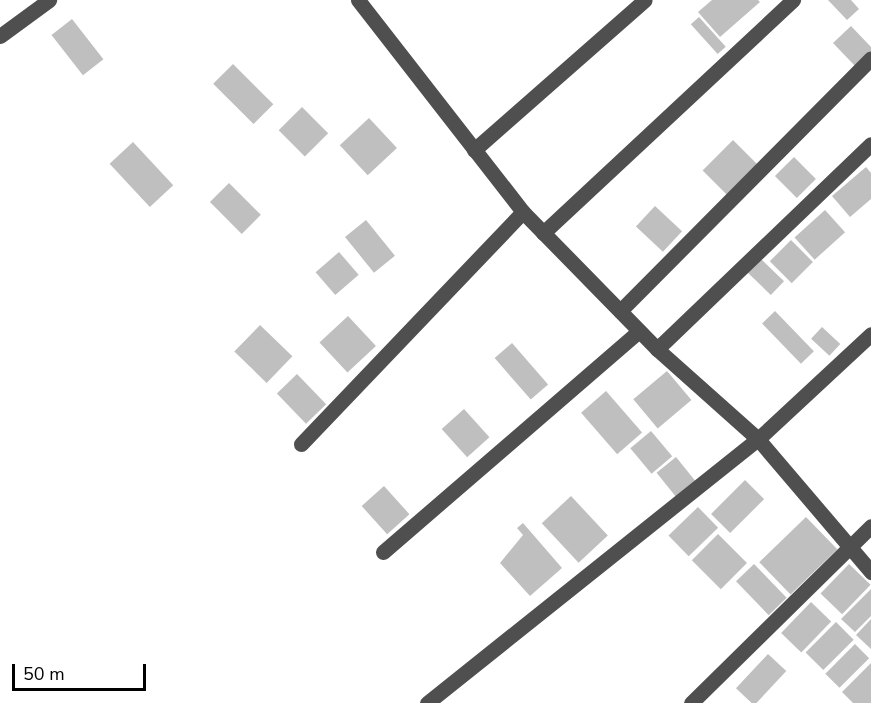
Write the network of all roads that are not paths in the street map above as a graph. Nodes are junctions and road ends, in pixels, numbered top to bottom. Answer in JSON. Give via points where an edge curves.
{"nodes":[{"id":1,"x":49,"y":0,"type":"edge"},
{"id":2,"x":358,"y":0,"type":"edge"},
{"id":3,"x":645,"y":0,"type":"edge"},
{"id":4,"x":793,"y":0,"type":"edge"},
{"id":5,"x":0,"y":36,"type":"edge"},
{"id":6,"x":871,"y":58,"type":"edge"},
{"id":7,"x":871,"y":144,"type":"edge"},
{"id":8,"x":474,"y":150,"type":"junction"},
{"id":9,"x":523,"y":212,"type":"junction"},
{"id":10,"x":543,"y":233,"type":"junction"},
{"id":11,"x":620,"y":311,"type":"junction"},
{"id":12,"x":639,"y":331,"type":"junction"},
{"id":13,"x":871,"y":334,"type":"edge"},
{"id":14,"x":657,"y":349,"type":"junction"},
{"id":15,"x":758,"y":439,"type":"junction"},
{"id":16,"x":301,"y":444,"type":"dead end"},
{"id":17,"x":871,"y":526,"type":"edge"},
{"id":18,"x":848,"y":549,"type":"junction"},
{"id":19,"x":383,"y":552,"type":"dead end"},
{"id":20,"x":871,"y":572,"type":"edge"},
{"id":21,"x":427,"y":703,"type":"edge"},
{"id":22,"x":692,"y":703,"type":"edge"}],
"edges":[{"from":1,"to":5,"type":"street"},
{"from":2,"to":8,"type":"street"},
{"from":3,"to":8,"type":"street"},
{"from":4,"to":10,"type":"street"},
{"from":6,"to":11,"type":"street"},
{"from":7,"to":14,"type":"street"},
{"from":8,"to":9,"type":"street"},
{"from":9,"to":10,"type":"street"},
{"from":9,"to":16,"type":"street"},
{"from":10,"to":11,"type":"street"},
{"from":11,"to":12,"type":"street"},
{"from":12,"to":14,"type":"street"},
{"from":12,"to":19,"type":"street"},
{"from":13,"to":15,"type":"street"},
{"from":14,"to":15,"type":"street"},
{"from":15,"to":18,"type":"street"},
{"from":15,"to":21,"type":"street"},
{"from":17,"to":18,"type":"street"},
{"from":18,"to":20,"type":"street"},
{"from":18,"to":22,"type":"street"}]}
